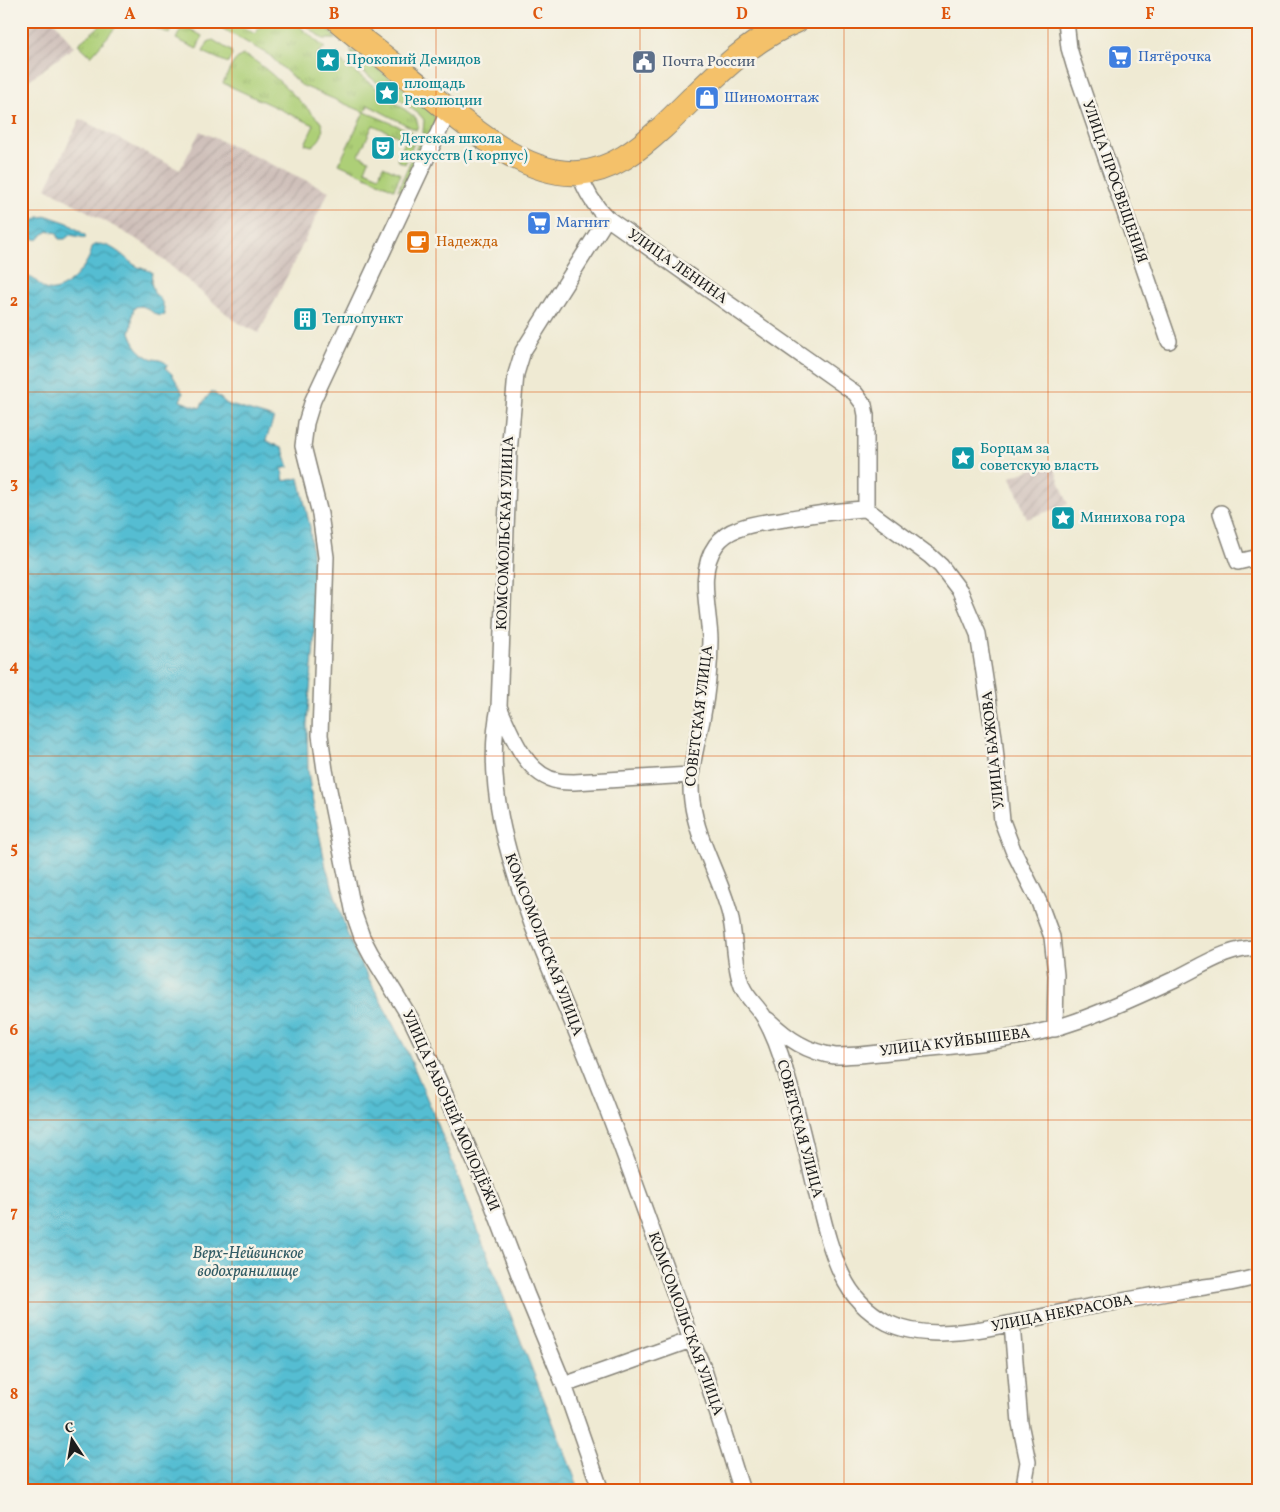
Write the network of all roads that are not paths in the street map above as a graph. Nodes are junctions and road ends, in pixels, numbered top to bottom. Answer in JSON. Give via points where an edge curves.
{"nodes":[{"id":1,"x":339,"y":21,"type":"edge"},
{"id":2,"x":796,"y":21,"type":"edge"},
{"id":3,"x":1066,"y":21,"type":"edge"},
{"id":4,"x":449,"y":110,"type":"junction"},
{"id":5,"x":579,"y":173,"type":"junction"},
{"id":6,"x":607,"y":218,"type":"junction"},
{"id":7,"x":1169,"y":341,"type":"dead end"},
{"id":8,"x":866,"y":509,"type":"junction"},
{"id":9,"x":1221,"y":513,"type":"dead end"},
{"id":10,"x":1259,"y":557,"type":"edge"},
{"id":11,"x":499,"y":707,"type":"junction"},
{"id":12,"x":690,"y":775,"type":"junction"},
{"id":13,"x":1259,"y":948,"type":"edge"},
{"id":14,"x":765,"y":1018,"type":"junction"},
{"id":15,"x":1055,"y":1029,"type":"junction"},
{"id":16,"x":1259,"y":1276,"type":"edge"},
{"id":17,"x":868,"y":1311,"type":"joint"},
{"id":18,"x":1012,"y":1324,"type":"junction"},
{"id":19,"x":691,"y":1340,"type":"junction"},
{"id":20,"x":564,"y":1385,"type":"junction"},
{"id":21,"x":601,"y":1491,"type":"edge"},
{"id":22,"x":742,"y":1491,"type":"edge"},
{"id":23,"x":1023,"y":1491,"type":"edge"}],
"edges":[{"from":1,"to":4,"type":"main road"},
{"from":2,"to":5,"type":"main road","via":[[766,36],[731,60],[634,152],[609,165]]},
{"from":3,"to":7,"type":"street","name":"УЛИЦА ПРОСВЕЩЕНИЯ","via":[[1074,65]]},
{"from":4,"to":5,"type":"main road","via":[[517,159],[552,172]]},
{"from":4,"to":20,"type":"street","name":"УЛИЦА РАБОЧЕЙ МОЛОДЁЖИ","via":[[313,400],[306,422],[303,446],[320,514],[326,557],[320,735],[354,914],[362,937],[422,1042],[489,1195]]},
{"from":5,"to":6,"type":"street","name":"УЛИЦА ЛЕНИНА","via":[[590,198]]},
{"from":6,"to":8,"type":"street","name":"УЛИЦА ЛЕНИНА","via":[[855,393],[866,414]]},
{"from":6,"to":11,"type":"street","name":"КОМСОМОЛЬСКАЯ УЛИЦА","via":[[518,362],[509,453]]},
{"from":8,"to":12,"type":"street","name":"СОВЕТСКАЯ УЛИЦА","via":[[751,525],[728,534],[714,548],[706,573],[710,639],[708,676]]},
{"from":8,"to":15,"type":"street","name":"УЛИЦА БАЖОВА","via":[[941,566],[960,590],[976,627],[994,737],[1002,821],[1052,937],[1056,975]]},
{"from":9,"to":10,"type":"street","via":[[1238,562]]},
{"from":11,"to":12,"type":"street","via":[[518,745],[535,770],[545,777],[574,782]]},
{"from":11,"to":19,"type":"street","name":"КОМСОМОЛЬСКАЯ УЛИЦА","via":[[494,742],[495,774],[501,824],[513,869],[554,980],[599,1087]]},
{"from":12,"to":14,"type":"street","name":"СОВЕТСКАЯ УЛИЦА","via":[[697,824],[729,910],[740,978],[746,994]]},
{"from":13,"to":15,"type":"street","name":"УЛИЦА КУЙБЫШЕВА","via":[[1224,954],[1101,1012]]},
{"from":14,"to":15,"type":"street","name":"УЛИЦА КУЙБЫШЕВА","via":[[805,1048],[835,1056],[961,1046]]},
{"from":14,"to":17,"type":"street","name":"СОВЕТСКАЯ УЛИЦА","via":[[786,1071],[829,1244],[844,1280]]},
{"from":16,"to":18,"type":"street","name":"УЛИЦА НЕКРАСОВА","via":[[1230,1284],[1076,1309]]},
{"from":17,"to":18,"type":"street","name":"УЛИЦА НЕКРАСОВА","via":[[891,1324],[913,1331],[964,1331]]},
{"from":18,"to":23,"type":"street","via":[[1020,1422],[1028,1462]]},
{"from":19,"to":20,"type":"street"},
{"from":19,"to":22,"type":"street","name":"КОМСОМОЛЬСКАЯ УЛИЦА","via":[[703,1367]]},
{"from":20,"to":21,"type":"street","name":"УЛИЦА РАБОЧЕЙ МОЛОДЁЖИ"}]}
